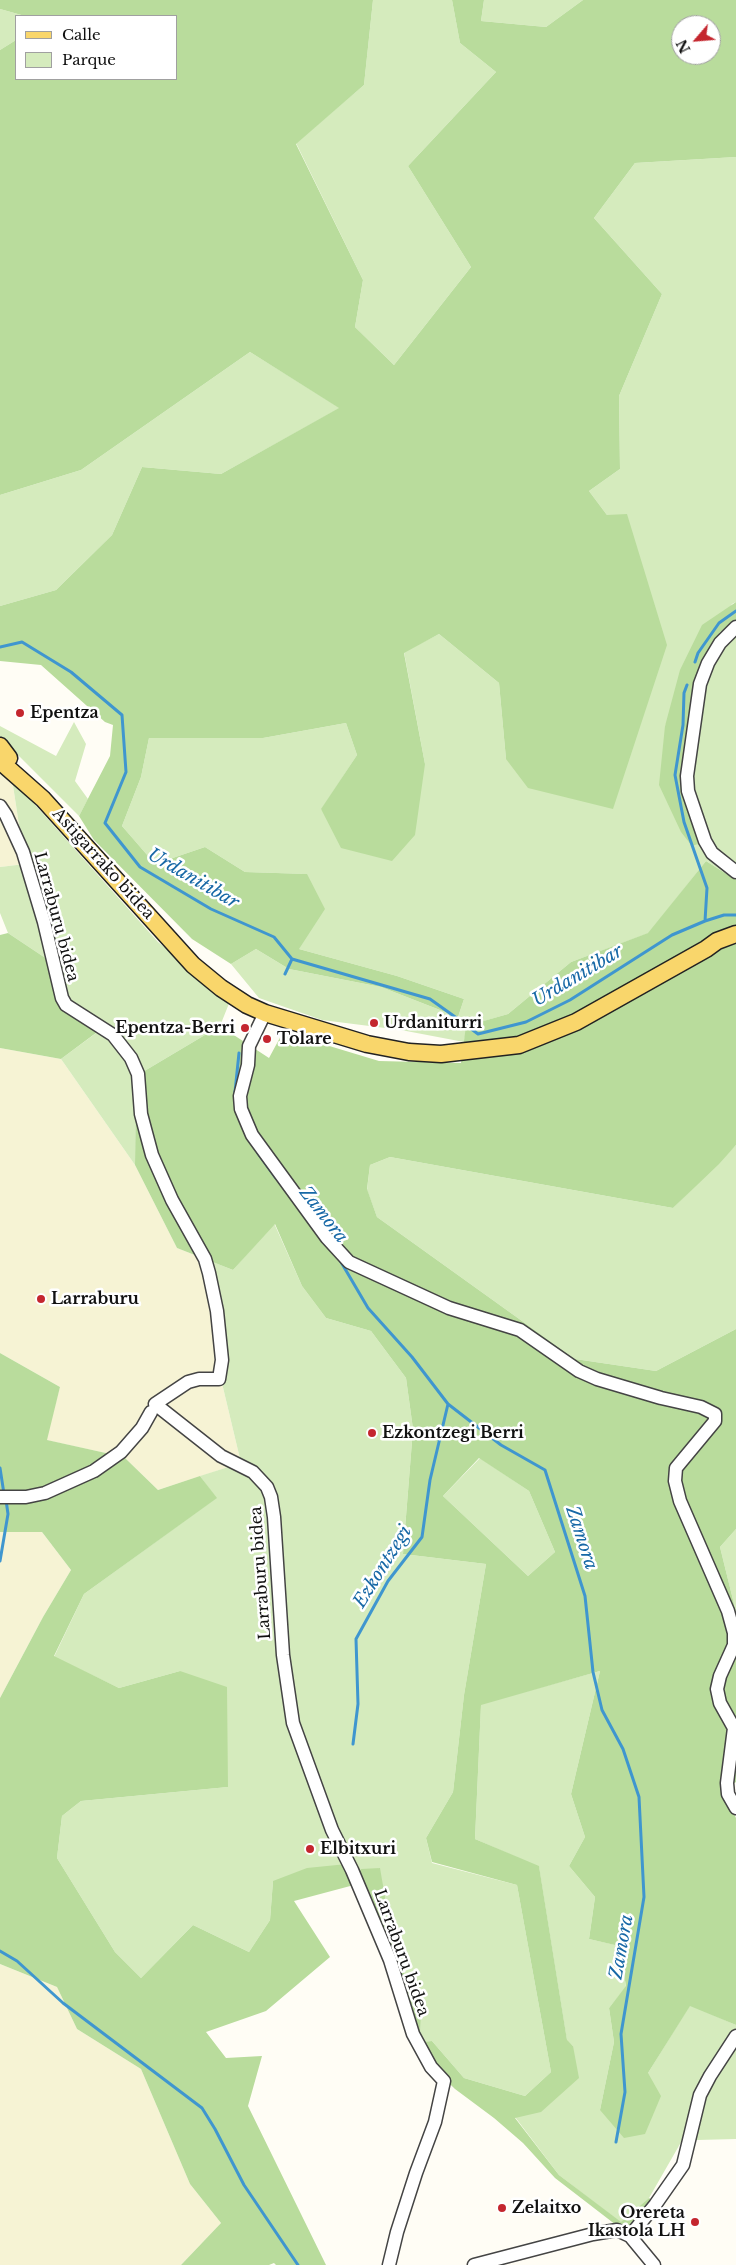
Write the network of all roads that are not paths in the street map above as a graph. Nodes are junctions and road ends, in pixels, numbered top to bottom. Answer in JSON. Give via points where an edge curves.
{"nodes":[{"id":1,"x":736,"y":627,"type":"edge"},
{"id":2,"x":2,"y":754,"type":"edge"},
{"id":3,"x":0,"y":806,"type":"edge"},
{"id":4,"x":736,"y":872,"type":"edge"},
{"id":5,"x":736,"y":934,"type":"edge"},
{"id":6,"x":725,"y":944,"type":"edge"},
{"id":7,"x":265,"y":1013,"type":"junction"},
{"id":8,"x":151,"y":1412,"type":"dead end"},
{"id":9,"x":0,"y":1496,"type":"edge"},
{"id":10,"x":736,"y":1808,"type":"edge"},
{"id":11,"x":736,"y":2036,"type":"edge"},
{"id":12,"x":630,"y":2236,"type":"junction"},
{"id":13,"x":389,"y":2265,"type":"edge"},
{"id":14,"x":474,"y":2265,"type":"edge"},
{"id":15,"x":654,"y":2265,"type":"edge"}],
"edges":[{"from":1,"to":4,"type":"street","via":[[720,643],[700,684],[686,776],[705,841],[712,853]]},
{"from":2,"to":7,"type":"main road","name":"Astigarrako bidea","via":[[193,964],[221,988]]},
{"from":3,"to":13,"type":"street","name":"Larraburu bidea","via":[[23,852],[62,998],[66,1005],[113,1035],[132,1058],[138,1074],[141,1114],[152,1155],[209,1273],[222,1360],[219,1379],[188,1382],[155,1404],[221,1456],[253,1472],[267,1487],[274,1517],[283,1655],[293,1723],[332,1830],[390,1960],[413,2034],[431,2067],[444,2081],[435,2122],[413,2182]]},
{"from":5,"to":6,"type":"main road","name":"Astigarrako bidea","via":[[717,941]]},
{"from":6,"to":7,"type":"main road","name":"Astigarrako bidea","via":[[576,1022],[519,1045],[441,1054],[409,1052],[334,1035]]},
{"from":7,"to":10,"type":"street","via":[[249,1046],[240,1096],[241,1110],[252,1135],[327,1238],[349,1262],[449,1308],[520,1330],[579,1371],[597,1379],[701,1407],[715,1414],[716,1421],[676,1468],[675,1481],[680,1501],[728,1611],[734,1633],[734,1645],[716,1689],[734,1728],[727,1783],[728,1794]]},
{"from":8,"to":9,"type":"street","via":[[121,1452],[94,1471],[45,1493],[26,1497]]},
{"from":11,"to":12,"type":"street","via":[[700,2095],[683,2165]]},
{"from":12,"to":14,"type":"street","via":[[617,2230],[593,2234]]},
{"from":12,"to":15,"type":"street"}]}
